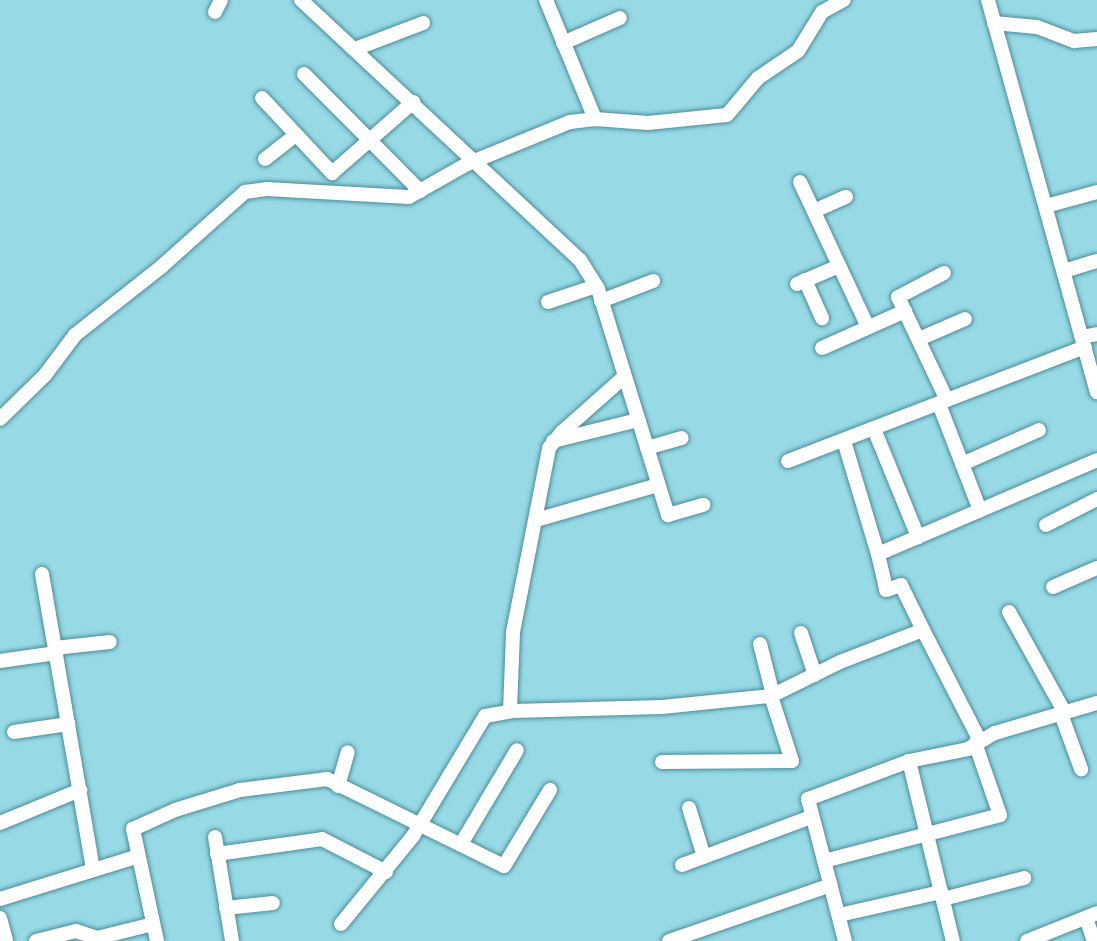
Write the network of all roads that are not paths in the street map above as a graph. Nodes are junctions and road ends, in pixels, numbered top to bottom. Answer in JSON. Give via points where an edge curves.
{"nodes":[{"id":1,"x":301,"y":0,"type":"edge"},
{"id":2,"x":546,"y":0,"type":"edge"},
{"id":3,"x":844,"y":0,"type":"edge"},
{"id":4,"x":988,"y":0,"type":"edge"},
{"id":5,"x":620,"y":18,"type":"dead end"},
{"id":6,"x":423,"y":23,"type":"dead end"},
{"id":7,"x":994,"y":23,"type":"junction"},
{"id":8,"x":1097,"y":39,"type":"edge"},
{"id":9,"x":563,"y":43,"type":"junction"},
{"id":10,"x":355,"y":49,"type":"junction"},
{"id":11,"x":304,"y":74,"type":"dead end"},
{"id":12,"x":262,"y":98,"type":"dead end"},
{"id":13,"x":412,"y":102,"type":"junction"},
{"id":14,"x":595,"y":119,"type":"junction"},
{"id":15,"x":296,"y":135,"type":"junction"},
{"id":16,"x":369,"y":140,"type":"junction"},
{"id":17,"x":265,"y":159,"type":"dead end"},
{"id":18,"x":477,"y":162,"type":"junction"},
{"id":19,"x":800,"y":182,"type":"dead end"},
{"id":20,"x":420,"y":191,"type":"junction"},
{"id":21,"x":1097,"y":192,"type":"edge"},
{"id":22,"x":846,"y":197,"type":"dead end"},
{"id":23,"x":1046,"y":206,"type":"junction"},
{"id":24,"x":814,"y":211,"type":"junction"},
{"id":25,"x":1097,"y":261,"type":"edge"},
{"id":26,"x":839,"y":266,"type":"junction"},
{"id":27,"x":1064,"y":271,"type":"junction"},
{"id":28,"x":944,"y":273,"type":"dead end"},
{"id":29,"x":653,"y":281,"type":"dead end"},
{"id":30,"x":596,"y":286,"type":"junction"},
{"id":31,"x":601,"y":301,"type":"junction"},
{"id":32,"x":548,"y":303,"type":"dead end"},
{"id":33,"x":905,"y":311,"type":"junction"},
{"id":34,"x":822,"y":318,"type":"dead end"},
{"id":35,"x":965,"y":319,"type":"dead end"},
{"id":36,"x":868,"y":327,"type":"junction"},
{"id":37,"x":1097,"y":334,"type":"edge"},
{"id":38,"x":919,"y":339,"type":"junction"},
{"id":39,"x":1083,"y":342,"type":"junction"},
{"id":40,"x":822,"y":348,"type":"dead end"},
{"id":41,"x":624,"y":377,"type":"junction"},
{"id":42,"x":1097,"y":392,"type":"edge"},
{"id":43,"x":943,"y":402,"type":"junction"},
{"id":44,"x":0,"y":419,"type":"edge"},
{"id":45,"x":638,"y":420,"type":"junction"},
{"id":46,"x":874,"y":429,"type":"junction"},
{"id":47,"x":1039,"y":430,"type":"dead end"},
{"id":48,"x":682,"y":438,"type":"dead end"},
{"id":49,"x":553,"y":441,"type":"junction"},
{"id":50,"x":844,"y":441,"type":"junction"},
{"id":51,"x":647,"y":448,"type":"junction"},
{"id":52,"x":1097,"y":460,"type":"edge"},
{"id":53,"x":788,"y":461,"type":"dead end"},
{"id":54,"x":962,"y":464,"type":"junction"},
{"id":55,"x":658,"y":485,"type":"junction"},
{"id":56,"x":1097,"y":499,"type":"edge"},
{"id":57,"x":704,"y":505,"type":"dead end"},
{"id":58,"x":980,"y":510,"type":"junction"},
{"id":59,"x":536,"y":520,"type":"junction"},
{"id":60,"x":1046,"y":525,"type":"dead end"},
{"id":61,"x":918,"y":537,"type":"junction"},
{"id":62,"x":878,"y":554,"type":"junction"},
{"id":63,"x":1097,"y":568,"type":"edge"},
{"id":64,"x":42,"y":573,"type":"dead end"},
{"id":65,"x":1053,"y":587,"type":"dead end"},
{"id":66,"x":1009,"y":612,"type":"dead end"},
{"id":67,"x":923,"y":630,"type":"junction"},
{"id":68,"x":801,"y":633,"type":"dead end"},
{"id":69,"x":110,"y":642,"type":"dead end"},
{"id":70,"x":760,"y":644,"type":"dead end"},
{"id":71,"x":55,"y":651,"type":"junction"},
{"id":72,"x":0,"y":661,"type":"edge"},
{"id":73,"x":815,"y":675,"type":"junction"},
{"id":74,"x":772,"y":696,"type":"junction"},
{"id":75,"x":1097,"y":703,"type":"edge"},
{"id":76,"x":510,"y":711,"type":"junction"},
{"id":77,"x":1063,"y":714,"type":"junction"},
{"id":78,"x":68,"y":724,"type":"junction"},
{"id":79,"x":14,"y":732,"type":"dead end"},
{"id":80,"x":977,"y":741,"type":"junction"},
{"id":81,"x":518,"y":750,"type":"dead end"},
{"id":82,"x":348,"y":752,"type":"dead end"},
{"id":83,"x":909,"y":761,"type":"junction"},
{"id":84,"x":662,"y":762,"type":"dead end"},
{"id":85,"x":1081,"y":769,"type":"dead end"},
{"id":86,"x":338,"y":786,"type":"junction"},
{"id":87,"x":80,"y":790,"type":"junction"},
{"id":88,"x":550,"y":790,"type":"dead end"},
{"id":89,"x":689,"y":808,"type":"dead end"},
{"id":90,"x":811,"y":817,"type":"junction"},
{"id":91,"x":0,"y":823,"type":"edge"},
{"id":92,"x":421,"y":823,"type":"junction"},
{"id":93,"x":927,"y":836,"type":"junction"},
{"id":94,"x":215,"y":837,"type":"dead end"},
{"id":95,"x":461,"y":844,"type":"junction"},
{"id":96,"x":218,"y":854,"type":"junction"},
{"id":97,"x":136,"y":857,"type":"junction"},
{"id":98,"x":704,"y":857,"type":"junction"},
{"id":99,"x":824,"y":861,"type":"junction"},
{"id":100,"x":682,"y":865,"type":"dead end"},
{"id":101,"x":93,"y":870,"type":"junction"},
{"id":102,"x":386,"y":872,"type":"junction"},
{"id":103,"x":1024,"y":878,"type":"dead end"},
{"id":104,"x":831,"y":885,"type":"junction"},
{"id":105,"x":942,"y":896,"type":"junction"},
{"id":106,"x":0,"y":899,"type":"edge"},
{"id":107,"x":273,"y":903,"type":"dead end"},
{"id":108,"x":226,"y":908,"type":"junction"},
{"id":109,"x":839,"y":915,"type":"junction"},
{"id":110,"x":1092,"y":915,"type":"edge"},
{"id":111,"x":0,"y":918,"type":"edge"},
{"id":112,"x":153,"y":924,"type":"junction"},
{"id":113,"x":341,"y":924,"type":"dead end"},
{"id":114,"x":6,"y":941,"type":"edge"},
{"id":115,"x":36,"y":941,"type":"edge"},
{"id":116,"x":157,"y":941,"type":"edge"},
{"id":117,"x":232,"y":941,"type":"edge"},
{"id":118,"x":669,"y":941,"type":"edge"},
{"id":119,"x":845,"y":941,"type":"edge"},
{"id":120,"x":952,"y":941,"type":"edge"},
{"id":121,"x":1027,"y":941,"type":"edge"},
{"id":122,"x":1094,"y":941,"type":"edge"}],
"edges":[{"from":1,"to":10,"type":"street"},
{"from":2,"to":9,"type":"street"},
{"from":3,"to":14,"type":"street","via":[[822,12],[798,51],[758,78],[727,115],[648,123]]},
{"from":4,"to":7,"type":"street"},
{"from":5,"to":9,"type":"street"},
{"from":6,"to":10,"type":"street"},
{"from":7,"to":8,"type":"street","via":[[1037,27],[1074,41]]},
{"from":7,"to":23,"type":"street"},
{"from":9,"to":14,"type":"street"},
{"from":10,"to":13,"type":"street"},
{"from":11,"to":16,"type":"street"},
{"from":12,"to":15,"type":"street"},
{"from":13,"to":16,"type":"street"},
{"from":13,"to":18,"type":"street"},
{"from":14,"to":18,"type":"street","via":[[552,127]]},
{"from":15,"to":16,"type":"street","via":[[332,173]]},
{"from":15,"to":17,"type":"street"},
{"from":16,"to":20,"type":"street"},
{"from":18,"to":20,"type":"street","via":[[452,171]]},
{"from":18,"to":30,"type":"street","via":[[580,260]]},
{"from":19,"to":24,"type":"street"},
{"from":20,"to":44,"type":"street","via":[[402,198],[266,189],[245,192],[161,267],[75,335],[45,375]]},
{"from":21,"to":23,"type":"street"},
{"from":22,"to":24,"type":"street"},
{"from":23,"to":27,"type":"street"},
{"from":24,"to":26,"type":"street"},
{"from":25,"to":27,"type":"street"},
{"from":26,"to":34,"type":"street","via":[[801,282]]},
{"from":26,"to":36,"type":"street"},
{"from":27,"to":39,"type":"street"},
{"from":28,"to":33,"type":"street","via":[[898,297]]},
{"from":29,"to":31,"type":"street"},
{"from":30,"to":31,"type":"street"},
{"from":30,"to":32,"type":"street"},
{"from":31,"to":41,"type":"street"},
{"from":33,"to":36,"type":"street"},
{"from":33,"to":38,"type":"street"},
{"from":35,"to":38,"type":"street"},
{"from":36,"to":40,"type":"street"},
{"from":37,"to":39,"type":"street"},
{"from":38,"to":43,"type":"street"},
{"from":39,"to":42,"type":"street"},
{"from":39,"to":43,"type":"street"},
{"from":41,"to":45,"type":"street"},
{"from":41,"to":49,"type":"street"},
{"from":43,"to":46,"type":"street"},
{"from":43,"to":54,"type":"street"},
{"from":45,"to":49,"type":"street"},
{"from":45,"to":51,"type":"street"},
{"from":46,"to":50,"type":"street"},
{"from":46,"to":61,"type":"street"},
{"from":47,"to":54,"type":"street"},
{"from":48,"to":51,"type":"street"},
{"from":49,"to":59,"type":"street"},
{"from":50,"to":53,"type":"street"},
{"from":50,"to":62,"type":"street"},
{"from":51,"to":55,"type":"street"},
{"from":52,"to":58,"type":"street"},
{"from":54,"to":58,"type":"street"},
{"from":55,"to":57,"type":"street","via":[[668,515]]},
{"from":55,"to":59,"type":"street"},
{"from":56,"to":60,"type":"street"},
{"from":58,"to":61,"type":"street"},
{"from":59,"to":76,"type":"street","via":[[513,632]]},
{"from":61,"to":62,"type":"street"},
{"from":62,"to":67,"type":"street","via":[[886,590],[901,585]]},
{"from":63,"to":65,"type":"street"},
{"from":64,"to":71,"type":"street"},
{"from":66,"to":77,"type":"street"},
{"from":67,"to":73,"type":"street"},
{"from":67,"to":80,"type":"street"},
{"from":68,"to":73,"type":"street"},
{"from":69,"to":71,"type":"street"},
{"from":70,"to":74,"type":"street"},
{"from":71,"to":72,"type":"street"},
{"from":71,"to":78,"type":"street"},
{"from":73,"to":74,"type":"street"},
{"from":74,"to":76,"type":"street","via":[[662,707]]},
{"from":74,"to":84,"type":"street","via":[[792,761]]},
{"from":75,"to":77,"type":"street"},
{"from":76,"to":92,"type":"street","via":[[485,716]]},
{"from":77,"to":80,"type":"street"},
{"from":77,"to":85,"type":"street"},
{"from":78,"to":79,"type":"street"},
{"from":78,"to":87,"type":"street"},
{"from":80,"to":83,"type":"street","via":[[968,748]]},
{"from":80,"to":93,"type":"street","via":[[1000,815]]},
{"from":81,"to":95,"type":"street"},
{"from":82,"to":86,"type":"street"},
{"from":83,"to":90,"type":"street","via":[[808,798]]},
{"from":83,"to":93,"type":"street"},
{"from":86,"to":92,"type":"street"},
{"from":86,"to":97,"type":"street","via":[[327,779],[274,784],[175,810],[133,829]]},
{"from":87,"to":91,"type":"street"},
{"from":87,"to":101,"type":"street"},
{"from":88,"to":95,"type":"street","via":[[504,866]]},
{"from":89,"to":98,"type":"street"},
{"from":90,"to":98,"type":"street"},
{"from":90,"to":99,"type":"street"},
{"from":92,"to":95,"type":"street"},
{"from":92,"to":102,"type":"street"},
{"from":93,"to":99,"type":"street"},
{"from":93,"to":105,"type":"street"},
{"from":94,"to":96,"type":"street"},
{"from":96,"to":102,"type":"street","via":[[322,839]]},
{"from":96,"to":108,"type":"street"},
{"from":97,"to":101,"type":"street"},
{"from":97,"to":112,"type":"street"},
{"from":98,"to":100,"type":"street"},
{"from":99,"to":104,"type":"street"},
{"from":101,"to":106,"type":"street"},
{"from":102,"to":113,"type":"street"},
{"from":103,"to":105,"type":"street"},
{"from":104,"to":109,"type":"street"},
{"from":104,"to":118,"type":"street"},
{"from":105,"to":109,"type":"street"},
{"from":105,"to":120,"type":"street"},
{"from":107,"to":108,"type":"street"},
{"from":108,"to":117,"type":"street"},
{"from":109,"to":119,"type":"street"},
{"from":110,"to":121,"type":"street"},
{"from":110,"to":122,"type":"street"},
{"from":111,"to":114,"type":"street"},
{"from":112,"to":115,"type":"street","via":[[97,938],[76,931]]},
{"from":112,"to":116,"type":"street"}]}
